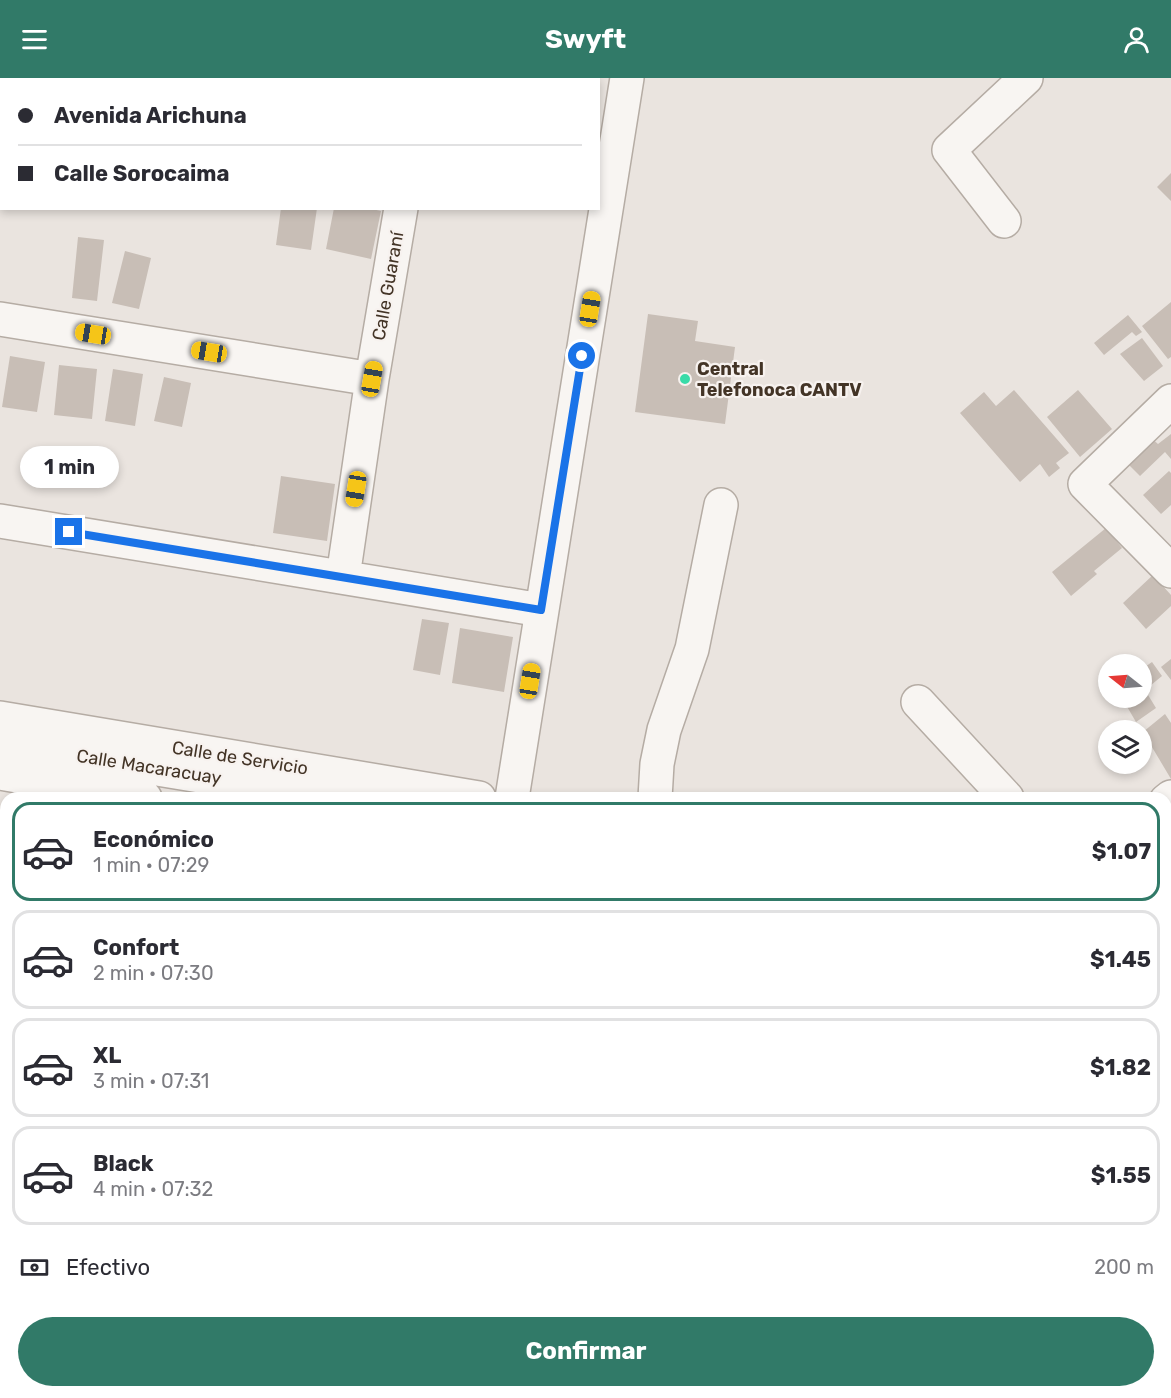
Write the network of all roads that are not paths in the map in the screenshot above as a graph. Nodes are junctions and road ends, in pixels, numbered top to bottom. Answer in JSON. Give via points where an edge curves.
{"nodes":[{"id":1,"x":627,"y":78,"type":"edge"},
{"id":2,"x":1026,"y":78,"type":"edge"},
{"id":3,"x":401,"y":210,"type":"edge"},
{"id":4,"x":1004,"y":221,"type":"dead end"},
{"id":5,"x":0,"y":319,"type":"edge"},
{"id":6,"x":372,"y":379,"type":"junction"},
{"id":7,"x":1171,"y":401,"type":"edge"},
{"id":8,"x":721,"y":505,"type":"dead end"},
{"id":9,"x":0,"y":521,"type":"edge"},
{"id":10,"x":1171,"y":571,"type":"edge"},
{"id":11,"x":343,"y":577,"type":"junction"},
{"id":12,"x":541,"y":610,"type":"junction"},
{"id":13,"x":918,"y":702,"type":"dead end"},
{"id":14,"x":0,"y":718,"type":"edge"},
{"id":15,"x":0,"y":743,"type":"edge"},
{"id":16,"x":0,"y":773,"type":"edge"},
{"id":17,"x":86,"y":792,"type":"edge"},
{"id":18,"x":297,"y":792,"type":"edge"},
{"id":19,"x":443,"y":792,"type":"edge"},
{"id":20,"x":513,"y":792,"type":"edge"},
{"id":21,"x":655,"y":792,"type":"edge"},
{"id":22,"x":1001,"y":792,"type":"edge"}],
"edges":[{"from":1,"to":12,"type":"street"},
{"from":2,"to":4,"type":"street","via":[[949,150]]},
{"from":3,"to":6,"type":"street","name":"Calle Guaraní"},
{"from":5,"to":6,"type":"street"},
{"from":6,"to":11,"type":"street","name":"Calle Guaraní"},
{"from":7,"to":10,"type":"street","via":[[1085,483]]},
{"from":8,"to":21,"type":"street","via":[[692,649],[663,730]]},
{"from":9,"to":11,"type":"street"},
{"from":11,"to":12,"type":"street"},
{"from":12,"to":20,"type":"street"},
{"from":13,"to":22,"type":"street"},
{"from":14,"to":19,"type":"street","name":"Calle de Servicio"},
{"from":15,"to":18,"type":"street","name":"Calle Macaracuay"},
{"from":16,"to":17,"type":"street","name":"Calle Macaracuay"}]}
